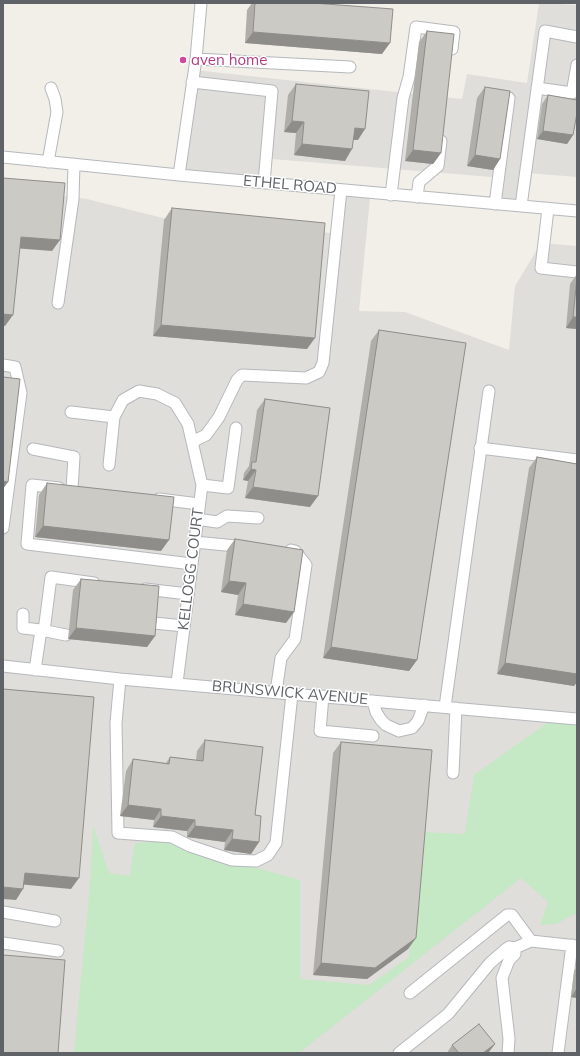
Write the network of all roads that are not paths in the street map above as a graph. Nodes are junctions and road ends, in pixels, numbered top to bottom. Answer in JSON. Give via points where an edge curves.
{"nodes":[{"id":1,"x":201,"y":3,"type":"edge"},
{"id":2,"x":577,"y":37,"type":"edge"},
{"id":3,"x":196,"y":59,"type":"junction"},
{"id":4,"x":450,"y":63,"type":"edge"},
{"id":5,"x":577,"y":65,"type":"edge"},
{"id":6,"x":350,"y":67,"type":"dead end"},
{"id":7,"x":192,"y":82,"type":"junction"},
{"id":8,"x":51,"y":88,"type":"dead end"},
{"id":9,"x":536,"y":88,"type":"junction"},
{"id":10,"x":509,"y":98,"type":"edge"},
{"id":11,"x":443,"y":126,"type":"edge"},
{"id":12,"x":3,"y":157,"type":"edge"},
{"id":13,"x":48,"y":162,"type":"junction"},
{"id":14,"x":74,"y":164,"type":"junction"},
{"id":15,"x":179,"y":175,"type":"junction"},
{"id":16,"x":264,"y":183,"type":"junction"},
{"id":17,"x":341,"y":190,"type":"junction"},
{"id":18,"x":391,"y":195,"type":"junction"},
{"id":19,"x":416,"y":197,"type":"junction"},
{"id":20,"x":495,"y":204,"type":"junction"},
{"id":21,"x":522,"y":206,"type":"junction"},
{"id":22,"x":548,"y":209,"type":"junction"},
{"id":23,"x":577,"y":211,"type":"edge"},
{"id":24,"x":577,"y":272,"type":"edge"},
{"id":25,"x":58,"y":303,"type":"dead end"},
{"id":26,"x":3,"y":365,"type":"edge"},
{"id":27,"x":489,"y":391,"type":"dead end"},
{"id":28,"x":71,"y":412,"type":"dead end"},
{"id":29,"x":114,"y":417,"type":"junction"},
{"id":30,"x":236,"y":428,"type":"dead end"},
{"id":31,"x":192,"y":442,"type":"junction"},
{"id":32,"x":480,"y":448,"type":"junction"},
{"id":33,"x":33,"y":449,"type":"dead end"},
{"id":34,"x":577,"y":460,"type":"edge"},
{"id":35,"x":109,"y":465,"type":"dead end"},
{"id":36,"x":202,"y":485,"type":"junction"},
{"id":37,"x":147,"y":498,"type":"edge"},
{"id":38,"x":199,"y":504,"type":"junction"},
{"id":39,"x":258,"y":518,"type":"dead end"},
{"id":40,"x":197,"y":519,"type":"junction"},
{"id":41,"x":3,"y":528,"type":"edge"},
{"id":42,"x":195,"y":542,"type":"junction"},
{"id":43,"x":256,"y":548,"type":"edge"},
{"id":44,"x":280,"y":550,"type":"edge"},
{"id":45,"x":192,"y":564,"type":"junction"},
{"id":46,"x":106,"y":584,"type":"edge"},
{"id":47,"x":130,"y":587,"type":"edge"},
{"id":48,"x":188,"y":594,"type":"junction"},
{"id":49,"x":23,"y":614,"type":"dead end"},
{"id":50,"x":154,"y":623,"type":"edge"},
{"id":51,"x":184,"y":626,"type":"junction"},
{"id":52,"x":42,"y":630,"type":"junction"},
{"id":53,"x":66,"y":635,"type":"dead end"},
{"id":54,"x":3,"y":666,"type":"edge"},
{"id":55,"x":35,"y":670,"type":"junction"},
{"id":56,"x":120,"y":679,"type":"junction"},
{"id":57,"x":177,"y":683,"type":"junction"},
{"id":58,"x":276,"y":692,"type":"junction"},
{"id":59,"x":292,"y":694,"type":"junction"},
{"id":60,"x":323,"y":696,"type":"junction"},
{"id":61,"x":373,"y":701,"type":"junction"},
{"id":62,"x":424,"y":705,"type":"junction"},
{"id":63,"x":451,"y":708,"type":"junction"},
{"id":64,"x":577,"y":719,"type":"edge"},
{"id":65,"x":373,"y":736,"type":"dead end"},
{"id":66,"x":453,"y":773,"type":"dead end"},
{"id":67,"x":3,"y":912,"type":"edge"},
{"id":68,"x":55,"y":921,"type":"dead end"},
{"id":69,"x":531,"y":941,"type":"junction"},
{"id":70,"x":3,"y":943,"type":"edge"},
{"id":71,"x":574,"y":946,"type":"edge"},
{"id":72,"x":515,"y":948,"type":"junction"},
{"id":73,"x":58,"y":951,"type":"dead end"},
{"id":74,"x":410,"y":993,"type":"dead end"},
{"id":75,"x":399,"y":1053,"type":"edge"},
{"id":76,"x":508,"y":1053,"type":"edge"},
{"id":77,"x":558,"y":1053,"type":"edge"}],
"edges":[{"from":1,"to":3,"type":"street"},
{"from":2,"to":9,"type":"street","via":[[545,32]]},
{"from":3,"to":6,"type":"street"},
{"from":3,"to":7,"type":"street"},
{"from":4,"to":18,"type":"street","via":[[454,32],[416,27],[409,77],[403,98]]},
{"from":5,"to":9,"type":"street","via":[[572,93]]},
{"from":7,"to":15,"type":"street"},
{"from":7,"to":16,"type":"street","via":[[272,91]]},
{"from":8,"to":13,"type":"street","via":[[57,112]]},
{"from":9,"to":21,"type":"street"},
{"from":10,"to":20,"type":"street"},
{"from":11,"to":19,"type":"street","via":[[438,166],[419,182]]},
{"from":12,"to":13,"type":"street","name":"ETHEL ROAD"},
{"from":13,"to":14,"type":"street","name":"ETHEL ROAD"},
{"from":14,"to":15,"type":"street","name":"ETHEL ROAD"},
{"from":14,"to":25,"type":"street","via":[[73,199]]},
{"from":15,"to":16,"type":"street","name":"ETHEL ROAD"},
{"from":16,"to":17,"type":"street","name":"ETHEL ROAD"},
{"from":17,"to":18,"type":"street","name":"ETHEL ROAD"},
{"from":17,"to":31,"type":"street","via":[[323,363],[319,372],[306,378],[242,375],[206,435]]},
{"from":18,"to":19,"type":"street","name":"ETHEL ROAD"},
{"from":19,"to":20,"type":"street","name":"ETHEL ROAD"},
{"from":20,"to":21,"type":"street","name":"ETHEL ROAD"},
{"from":21,"to":22,"type":"street","name":"ETHEL ROAD"},
{"from":22,"to":23,"type":"street","name":"ETHEL ROAD"},
{"from":22,"to":24,"type":"street","via":[[541,268]]},
{"from":26,"to":41,"type":"street","via":[[15,367],[21,393]]},
{"from":27,"to":32,"type":"street"},
{"from":28,"to":29,"type":"street"},
{"from":29,"to":31,"type":"street","name":"KELLOGG COURT","via":[[122,400],[139,390],[157,394],[175,403],[188,424]]},
{"from":29,"to":35,"type":"street"},
{"from":30,"to":36,"type":"street","via":[[228,488]]},
{"from":31,"to":36,"type":"street","name":"KELLOGG COURT"},
{"from":32,"to":34,"type":"street"},
{"from":32,"to":63,"type":"street"},
{"from":33,"to":45,"type":"street","via":[[74,457],[76,490],[32,485],[27,544]]},
{"from":36,"to":38,"type":"street","name":"KELLOGG COURT"},
{"from":37,"to":38,"type":"street"},
{"from":38,"to":40,"type":"street","name":"KELLOGG COURT"},
{"from":39,"to":40,"type":"street","via":[[227,516],[217,522]]},
{"from":40,"to":42,"type":"street","name":"KELLOGG COURT"},
{"from":42,"to":43,"type":"street"},
{"from":42,"to":45,"type":"street","name":"KELLOGG COURT"},
{"from":44,"to":58,"type":"street","via":[[295,551],[306,565],[296,639],[282,658]]},
{"from":45,"to":48,"type":"street","name":"KELLOGG COURT"},
{"from":46,"to":52,"type":"street","via":[[51,577]]},
{"from":47,"to":48,"type":"street"},
{"from":48,"to":51,"type":"street","name":"KELLOGG COURT"},
{"from":49,"to":52,"type":"street","via":[[23,628]]},
{"from":50,"to":51,"type":"street"},
{"from":51,"to":57,"type":"street","name":"KELLOGG COURT"},
{"from":52,"to":53,"type":"street"},
{"from":52,"to":55,"type":"street"},
{"from":54,"to":55,"type":"street","name":"BRUNSWICK AVENUE"},
{"from":55,"to":56,"type":"street","name":"BRUNSWICK AVENUE"},
{"from":56,"to":57,"type":"street","name":"BRUNSWICK AVENUE"},
{"from":56,"to":59,"type":"street","via":[[116,723],[118,833],[172,838],[232,860],[256,861],[268,856],[276,843]]},
{"from":57,"to":58,"type":"street","name":"BRUNSWICK AVENUE"},
{"from":58,"to":59,"type":"street","name":"BRUNSWICK AVENUE"},
{"from":59,"to":60,"type":"street","name":"BRUNSWICK AVENUE"},
{"from":60,"to":61,"type":"street","name":"BRUNSWICK AVENUE"},
{"from":60,"to":65,"type":"street","via":[[320,731]]},
{"from":61,"to":62,"type":"street","name":"BRUNSWICK AVENUE"},
{"from":61,"to":62,"type":"street","via":[[381,720],[399,731],[412,728],[418,721]]},
{"from":62,"to":63,"type":"street","name":"BRUNSWICK AVENUE"},
{"from":63,"to":64,"type":"street","name":"BRUNSWICK AVENUE"},
{"from":63,"to":66,"type":"street"},
{"from":67,"to":68,"type":"street"},
{"from":69,"to":71,"type":"street"},
{"from":69,"to":72,"type":"street"},
{"from":69,"to":74,"type":"street","via":[[512,915],[507,915]]},
{"from":70,"to":73,"type":"street"},
{"from":71,"to":77,"type":"street"},
{"from":72,"to":75,"type":"street","via":[[509,947],[490,963],[448,1014]]},
{"from":72,"to":76,"type":"street","via":[[515,954],[509,960],[502,978],[509,1039]]}]}
